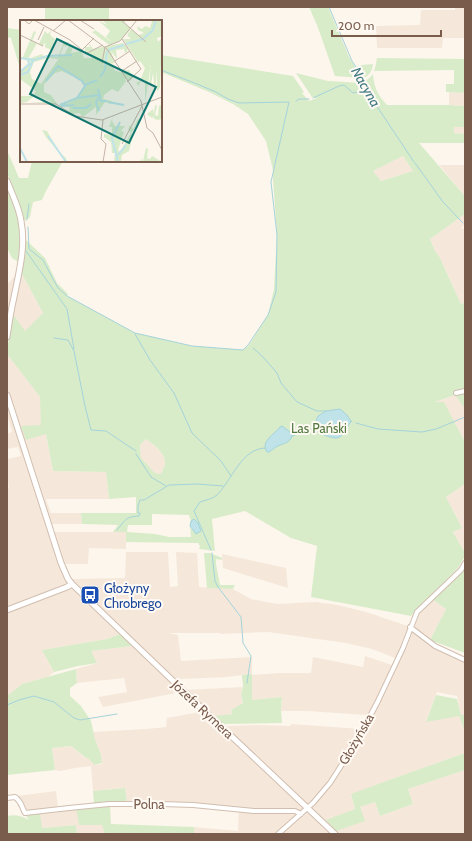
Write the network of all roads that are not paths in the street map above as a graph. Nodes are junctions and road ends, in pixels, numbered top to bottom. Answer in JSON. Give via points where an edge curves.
{"nodes":[{"id":1,"x":7,"y":181,"type":"edge"},
{"id":2,"x":7,"y":336,"type":"edge"},
{"id":3,"x":465,"y":391,"type":"edge"},
{"id":4,"x":456,"y":394,"type":"dead end"},
{"id":5,"x":7,"y":395,"type":"edge"},
{"id":6,"x":465,"y":563,"type":"edge"},
{"id":7,"x":72,"y":584,"type":"junction"},
{"id":8,"x":7,"y":610,"type":"edge"},
{"id":9,"x":411,"y":626,"type":"junction"},
{"id":10,"x":465,"y":660,"type":"edge"},
{"id":11,"x":7,"y":798,"type":"edge"},
{"id":12,"x":308,"y":809,"type":"junction"},
{"id":13,"x":301,"y":814,"type":"junction"},
{"id":14,"x":278,"y":834,"type":"edge"},
{"id":15,"x":335,"y":834,"type":"edge"}],
"edges":[{"from":1,"to":2,"type":"street","via":[[20,214],[23,236],[20,269]]},
{"from":3,"to":4,"type":"street"},
{"from":5,"to":7,"type":"street","name":"Józefa Rymera","via":[[61,563]]},
{"from":6,"to":9,"type":"street","name":"Głożyńska","via":[[461,570],[417,612]]},
{"from":7,"to":8,"type":"street"},
{"from":7,"to":12,"type":"street","name":"Józefa Rymera"},
{"from":9,"to":10,"type":"street","via":[[435,646]]},
{"from":9,"to":12,"type":"street","name":"Głożyńska","via":[[396,664],[357,741],[330,783]]},
{"from":11,"to":13,"type":"street","name":"Polna","via":[[15,797],[21,801],[25,813],[109,804],[162,804],[254,812],[295,811]]},
{"from":12,"to":13,"type":"street","name":"Głożyńska"},
{"from":12,"to":15,"type":"street","name":"Józefa Rymera"},
{"from":13,"to":14,"type":"street","name":"Głożyńska"}]}
